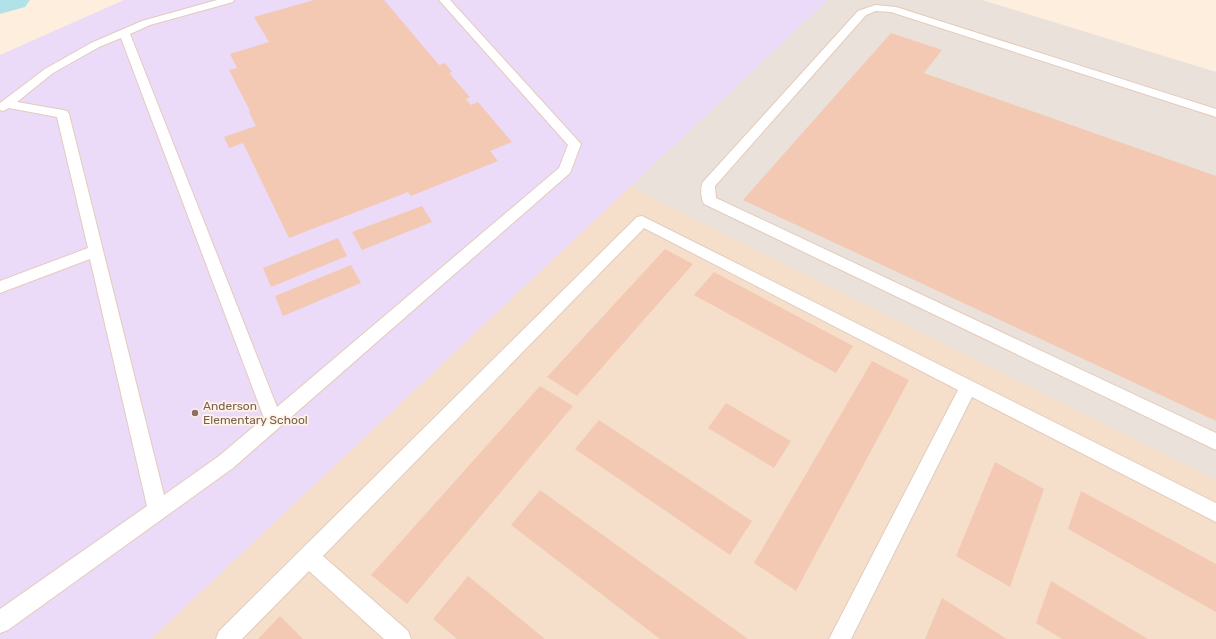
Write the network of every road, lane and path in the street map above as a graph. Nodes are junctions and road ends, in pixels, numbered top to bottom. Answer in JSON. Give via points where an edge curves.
{"nodes":[{"id":1,"x":229,"y":0,"type":"edge"},
{"id":2,"x":444,"y":0,"type":"edge"},
{"id":3,"x":124,"y":32,"type":"junction"},
{"id":4,"x":4,"y":107,"type":"edge"},
{"id":5,"x":1216,"y":113,"type":"edge"},
{"id":6,"x":96,"y":251,"type":"junction"},
{"id":7,"x":0,"y":287,"type":"edge"},
{"id":8,"x":968,"y":387,"type":"junction"},
{"id":9,"x":274,"y":421,"type":"junction"},
{"id":10,"x":1216,"y":442,"type":"edge"},
{"id":11,"x":158,"y":510,"type":"junction"},
{"id":12,"x":1216,"y":514,"type":"edge"},
{"id":13,"x":309,"y":557,"type":"junction"},
{"id":14,"x":0,"y":622,"type":"edge"},
{"id":15,"x":227,"y":639,"type":"edge"},
{"id":16,"x":400,"y":639,"type":"edge"},
{"id":17,"x":840,"y":639,"type":"edge"}],
"edges":[{"from":1,"to":3,"type":"lane","via":[[146,23]]},
{"from":2,"to":9,"type":"lane","via":[[575,144],[565,170]]},
{"from":3,"to":4,"type":"lane","via":[[49,71]]},
{"from":3,"to":9,"type":"lane"},
{"from":4,"to":6,"type":"lane","via":[[63,114]]},
{"from":5,"to":10,"type":"lane","via":[[892,9],[875,8],[862,13],[708,185],[709,201]]},
{"from":6,"to":7,"type":"lane"},
{"from":6,"to":11,"type":"lane"},
{"from":8,"to":12,"type":"lane"},
{"from":8,"to":13,"type":"lane","via":[[642,221]]},
{"from":8,"to":17,"type":"lane"},
{"from":9,"to":11,"type":"lane","via":[[226,462]]},
{"from":11,"to":14,"type":"lane"},
{"from":13,"to":15,"type":"lane"},
{"from":13,"to":16,"type":"lane"}]}
